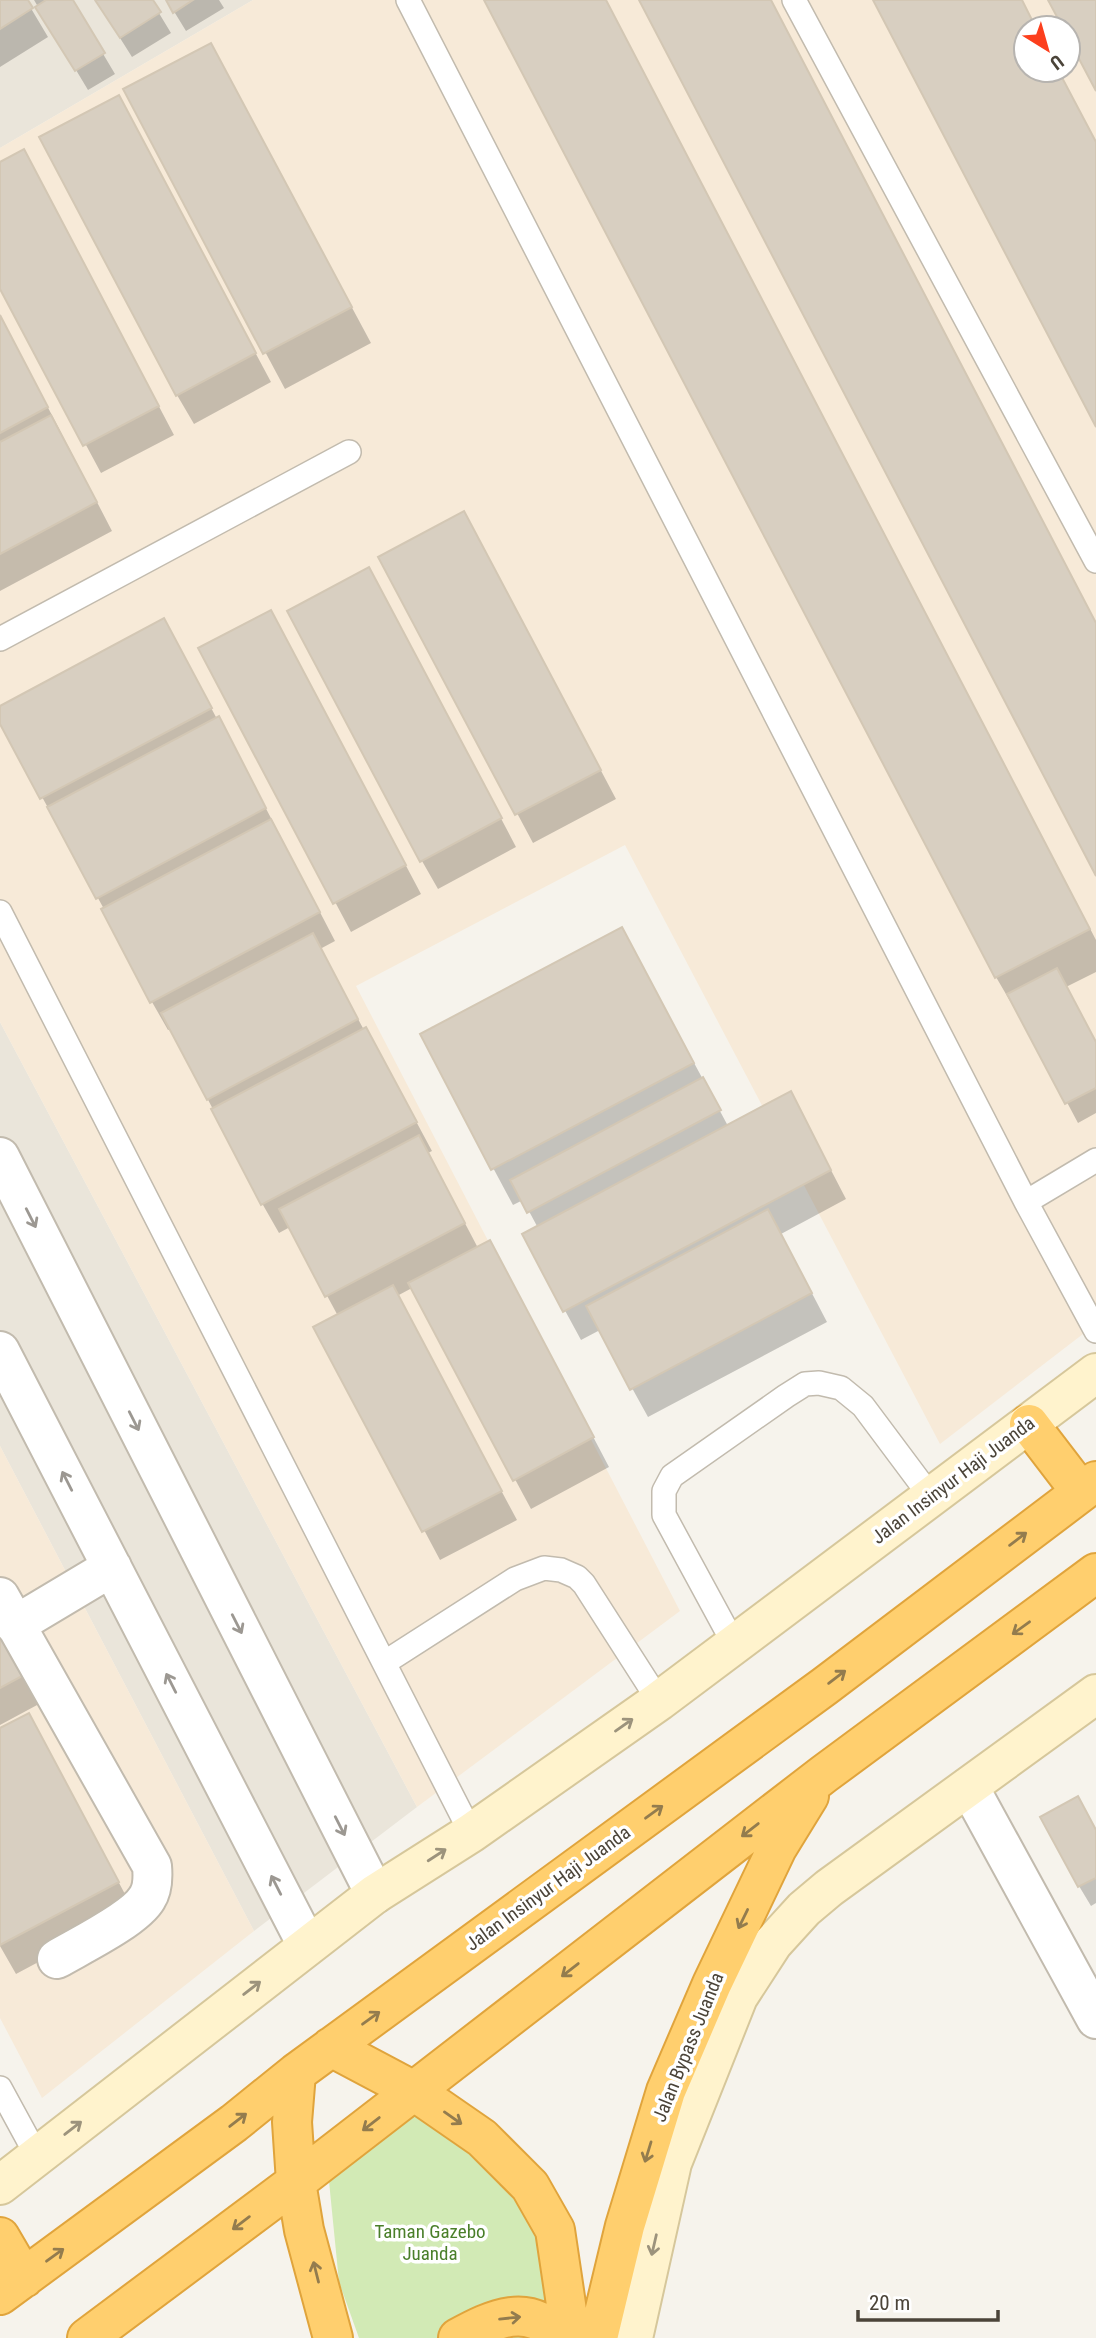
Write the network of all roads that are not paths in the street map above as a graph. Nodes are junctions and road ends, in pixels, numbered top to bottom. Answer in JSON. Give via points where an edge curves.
{"nodes":[{"id":1,"x":408,"y":0,"type":"edge"},
{"id":2,"x":794,"y":0,"type":"edge"},
{"id":3,"x":349,"y":452,"type":"dead end"},
{"id":4,"x":1096,"y":561,"type":"edge"},
{"id":5,"x":0,"y":639,"type":"edge"},
{"id":6,"x":0,"y":912,"type":"edge"},
{"id":7,"x":0,"y":1157,"type":"edge"},
{"id":8,"x":1096,"y":1160,"type":"edge"},
{"id":9,"x":1026,"y":1202,"type":"junction"},
{"id":10,"x":1096,"y":1331,"type":"edge"},
{"id":11,"x":0,"y":1352,"type":"edge"},
{"id":12,"x":1096,"y":1373,"type":"edge"},
{"id":13,"x":1029,"y":1424,"type":"junction"},
{"id":14,"x":1088,"y":1486,"type":"edge"},
{"id":15,"x":931,"y":1497,"type":"junction"},
{"id":16,"x":112,"y":1567,"type":"junction"},
{"id":17,"x":1096,"y":1573,"type":"edge"},
{"id":18,"x":7,"y":1611,"type":"edge"},
{"id":19,"x":734,"y":1644,"type":"junction"},
{"id":20,"x":384,"y":1664,"type":"junction"},
{"id":21,"x":1096,"y":1694,"type":"edge"},
{"id":22,"x":659,"y":1701,"type":"junction"},
{"id":23,"x":824,"y":1773,"type":"junction"},
{"id":24,"x":969,"y":1787,"type":"junction"},
{"id":25,"x":471,"y":1833,"type":"junction"},
{"id":26,"x":375,"y":1894,"type":"junction"},
{"id":27,"x":307,"y":1945,"type":"junction"},
{"id":28,"x":57,"y":1959,"type":"dead end"},
{"id":29,"x":1096,"y":2019,"type":"edge"},
{"id":30,"x":331,"y":2047,"type":"junction"},
{"id":31,"x":296,"y":2073,"type":"junction"},
{"id":32,"x":0,"y":2088,"type":"edge"},
{"id":33,"x":414,"y":2091,"type":"junction"},
{"id":34,"x":37,"y":2157,"type":"junction"},
{"id":35,"x":296,"y":2182,"type":"junction"},
{"id":36,"x":0,"y":2185,"type":"edge"},
{"id":37,"x":0,"y":2237,"type":"edge"},
{"id":38,"x":12,"y":2286,"type":"edge"},
{"id":39,"x":87,"y":2338,"type":"edge"},
{"id":40,"x":333,"y":2338,"type":"edge"},
{"id":41,"x":458,"y":2338,"type":"edge"},
{"id":42,"x":560,"y":2338,"type":"edge"},
{"id":43,"x":571,"y":2338,"type":"edge"},
{"id":44,"x":598,"y":2338,"type":"edge"},
{"id":45,"x":633,"y":2338,"type":"edge"}],
"edges":[{"from":1,"to":9,"type":"lane"},
{"from":2,"to":4,"type":"lane"},
{"from":3,"to":5,"type":"lane"},
{"from":6,"to":20,"type":"lane"},
{"from":7,"to":26,"type":"street","one_way":true},
{"from":8,"to":9,"type":"lane"},
{"from":9,"to":10,"type":"lane"},
{"from":16,"to":11,"type":"street","one_way":true},
{"from":12,"to":13,"type":"street","name":"Jalan Insinyur Haji Juanda"},
{"from":13,"to":14,"type":"highway"},
{"from":13,"to":15,"type":"street","name":"Jalan Insinyur Haji Juanda"},
{"from":30,"to":14,"type":"highway","name":"Jalan Insinyur Haji Juanda","one_way":true,"via":[[825,1686]]},
{"from":15,"to":19,"type":"street","name":"Jalan Insinyur Haji Juanda"},
{"from":15,"to":19,"type":"lane","via":[[863,1406],[841,1388],[819,1383],[805,1384],[671,1476],[664,1491],[664,1515]]},
{"from":16,"to":18,"type":"street"},
{"from":27,"to":16,"type":"street","one_way":true},
{"from":17,"to":23,"type":"highway","one_way":true},
{"from":18,"to":28,"type":"street","via":[[152,1866],[148,1897],[136,1911]]},
{"from":19,"to":22,"type":"street","name":"Jalan Insinyur Haji Juanda"},
{"from":20,"to":22,"type":"lane","via":[[515,1578],[544,1568],[562,1570],[584,1584]]},
{"from":20,"to":25,"type":"lane"},
{"from":21,"to":24,"type":"street"},
{"from":25,"to":22,"type":"street","name":"Jalan Insinyur Haji Juanda","one_way":true},
{"from":23,"to":33,"type":"highway","one_way":true},
{"from":23,"to":44,"type":"highway","name":"Jalan Bypass Juanda","one_way":true,"via":[[777,1848],[666,2091],[625,2226]]},
{"from":24,"to":29,"type":"street"},
{"from":24,"to":45,"type":"street","one_way":true,"via":[[804,1909],[773,1943],[738,1997],[672,2163]]},
{"from":26,"to":25,"type":"street","name":"Jalan Insinyur Haji Juanda","one_way":true},
{"from":26,"to":27,"type":"street","name":"Jalan Insinyur Haji Juanda"},
{"from":34,"to":27,"type":"street","name":"Jalan Insinyur Haji Juanda","one_way":true},
{"from":30,"to":31,"type":"highway","name":"Jalan Insinyur Haji Juanda"},
{"from":30,"to":33,"type":"highway"},
{"from":31,"to":35,"type":"highway","via":[[292,2122]]},
{"from":38,"to":31,"type":"highway","name":"Jalan Insinyur Haji Juanda","one_way":true},
{"from":32,"to":34,"type":"lane"},
{"from":33,"to":35,"type":"highway","one_way":true},
{"from":33,"to":43,"type":"highway","one_way":true,"via":[[482,2138],[530,2186],[555,2230]]},
{"from":34,"to":36,"type":"street","name":"Jalan Insinyur Haji Juanda"},
{"from":35,"to":39,"type":"highway","one_way":true},
{"from":40,"to":35,"type":"highway","one_way":true},
{"from":37,"to":38,"type":"highway"},
{"from":41,"to":42,"type":"highway","one_way":true,"via":[[513,2315],[536,2319]]}]}
